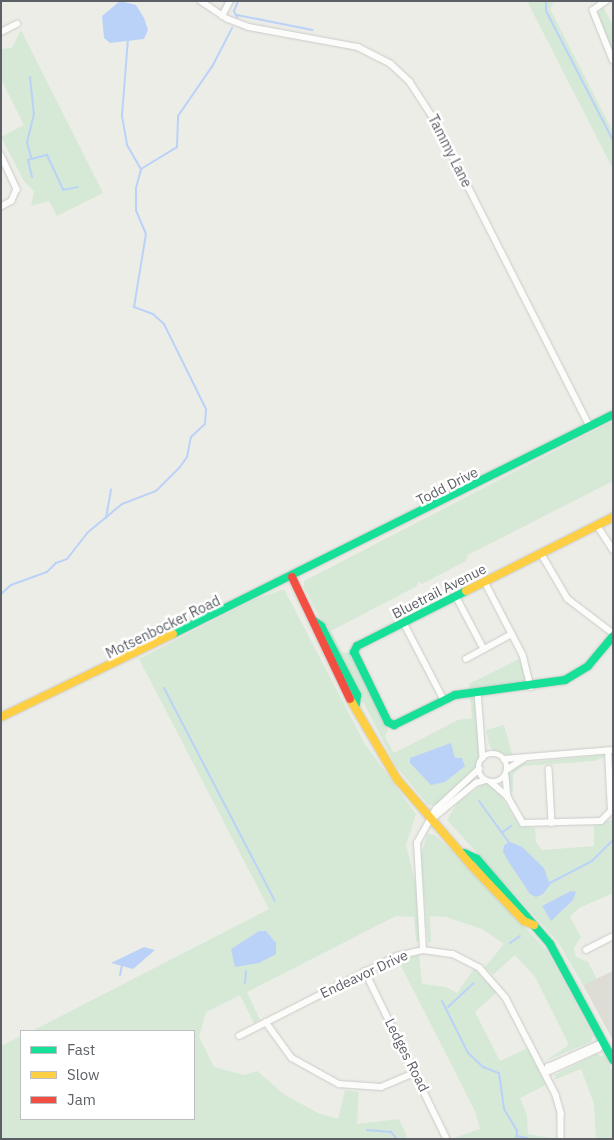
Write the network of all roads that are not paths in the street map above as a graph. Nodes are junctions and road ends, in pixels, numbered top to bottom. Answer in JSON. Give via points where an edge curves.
{"nodes":[{"id":1,"x":201,"y":1,"type":"edge"},
{"id":2,"x":230,"y":1,"type":"edge"},
{"id":3,"x":606,"y":1,"type":"edge"},
{"id":4,"x":222,"y":16,"type":"junction"},
{"id":5,"x":17,"y":24,"type":"dead end"},
{"id":6,"x":1,"y":32,"type":"edge"},
{"id":7,"x":5,"y":39,"type":"dead end"},
{"id":8,"x":613,"y":60,"type":"edge"},
{"id":9,"x":1,"y":155,"type":"edge"},
{"id":10,"x":16,"y":194,"type":"junction"},
{"id":11,"x":24,"y":197,"type":"dead end"},
{"id":12,"x":1,"y":207,"type":"edge"},
{"id":13,"x":613,"y":415,"type":"edge"},
{"id":14,"x":590,"y":427,"type":"junction"},
{"id":15,"x":613,"y":517,"type":"edge"},
{"id":16,"x":597,"y":525,"type":"junction"},
{"id":17,"x":613,"y":550,"type":"edge"},
{"id":18,"x":541,"y":553,"type":"junction"},
{"id":19,"x":292,"y":578,"type":"junction"},
{"id":20,"x":485,"y":582,"type":"junction"},
{"id":21,"x":456,"y":596,"type":"junction"},
{"id":22,"x":404,"y":623,"type":"junction"},
{"id":23,"x":512,"y":634,"type":"junction"},
{"id":24,"x":613,"y":634,"type":"edge"},
{"id":25,"x":484,"y":649,"type":"junction"},
{"id":26,"x":466,"y":659,"type":"dead end"},
{"id":27,"x":531,"y":687,"type":"junction"},
{"id":28,"x":478,"y":692,"type":"junction"},
{"id":29,"x":444,"y":700,"type":"junction"},
{"id":30,"x":1,"y":718,"type":"edge"},
{"id":31,"x":484,"y":745,"type":"junction"},
{"id":32,"x":610,"y":751,"type":"edge"},
{"id":33,"x":494,"y":754,"type":"junction"},
{"id":34,"x":483,"y":758,"type":"junction"},
{"id":35,"x":525,"y":758,"type":"junction"},
{"id":36,"x":504,"y":759,"type":"junction"},
{"id":37,"x":479,"y":769,"type":"junction"},
{"id":38,"x":508,"y":769,"type":"junction"},
{"id":39,"x":549,"y":769,"type":"dead end"},
{"id":40,"x":506,"y":776,"type":"junction"},
{"id":41,"x":488,"y":781,"type":"junction"},
{"id":42,"x":508,"y":798,"type":"junction"},
{"id":43,"x":432,"y":819,"type":"junction"},
{"id":44,"x":552,"y":823,"type":"junction"},
{"id":45,"x":613,"y":936,"type":"edge"},
{"id":46,"x":424,"y":950,"type":"junction"},
{"id":47,"x":586,"y":950,"type":"dead end"},
{"id":48,"x":365,"y":972,"type":"junction"},
{"id":49,"x":266,"y":1022,"type":"junction"},
{"id":50,"x":239,"y":1036,"type":"dead end"},
{"id":51,"x":604,"y":1042,"type":"junction"},
{"id":52,"x":613,"y":1060,"type":"edge"},
{"id":53,"x":416,"y":1072,"type":"junction"},
{"id":54,"x":545,"y":1073,"type":"junction"},
{"id":55,"x":447,"y":1139,"type":"edge"},
{"id":56,"x":561,"y":1139,"type":"edge"}],
"edges":[{"from":1,"to":4,"type":"street","name":"Tammy Lane"},
{"from":2,"to":4,"type":"street"},
{"from":3,"to":8,"type":"street","via":[[591,9]]},
{"from":4,"to":14,"type":"street","name":"Tammy Lane","via":[[256,28],[358,47],[391,64],[410,82],[434,119]]},
{"from":5,"to":6,"type":"street"},
{"from":6,"to":7,"type":"street"},
{"from":9,"to":10,"type":"street","via":[[16,183]]},
{"from":10,"to":11,"type":"street"},
{"from":10,"to":12,"type":"street"},
{"from":13,"to":14,"type":"street","name":"Todd Drive"},
{"from":14,"to":19,"type":"street","name":"Todd Drive"},
{"from":15,"to":16,"type":"street","name":"Bluetrail Avenue"},
{"from":16,"to":17,"type":"street"},
{"from":16,"to":18,"type":"street","name":"Bluetrail Avenue"},
{"from":18,"to":20,"type":"street","name":"Bluetrail Avenue"},
{"from":18,"to":24,"type":"street","via":[[568,599]]},
{"from":19,"to":30,"type":"street","name":"Motsenbocker Road"},
{"from":19,"to":43,"type":"street","via":[[357,695],[356,704],[397,779]]},
{"from":20,"to":21,"type":"street","name":"Bluetrail Avenue"},
{"from":20,"to":23,"type":"street"},
{"from":21,"to":22,"type":"street","name":"Bluetrail Avenue"},
{"from":21,"to":25,"type":"street"},
{"from":22,"to":29,"type":"street"},
{"from":22,"to":29,"type":"street","name":"Bluetrail Avenue","via":[[357,646],[354,652],[392,725]]},
{"from":23,"to":25,"type":"street"},
{"from":23,"to":27,"type":"street","via":[[526,662]]},
{"from":24,"to":27,"type":"street","via":[[582,671],[559,682]]},
{"from":25,"to":26,"type":"street"},
{"from":27,"to":28,"type":"street"},
{"from":28,"to":29,"type":"street"},
{"from":28,"to":31,"type":"street"},
{"from":31,"to":33,"type":"street"},
{"from":31,"to":34,"type":"street"},
{"from":32,"to":35,"type":"street"},
{"from":32,"to":44,"type":"street","via":[[611,811],[608,818]]},
{"from":33,"to":34,"type":"street"},
{"from":33,"to":36,"type":"street"},
{"from":34,"to":37,"type":"street"},
{"from":35,"to":36,"type":"street"},
{"from":35,"to":38,"type":"street"},
{"from":36,"to":38,"type":"street"},
{"from":37,"to":41,"type":"street"},
{"from":37,"to":43,"type":"street","via":[[436,809]]},
{"from":38,"to":40,"type":"street"},
{"from":39,"to":44,"type":"street"},
{"from":40,"to":41,"type":"street"},
{"from":40,"to":42,"type":"street"},
{"from":41,"to":42,"type":"street"},
{"from":41,"to":43,"type":"street","via":[[473,785]]},
{"from":42,"to":44,"type":"street","via":[[523,823]]},
{"from":43,"to":46,"type":"street","via":[[421,832],[415,857]]},
{"from":43,"to":51,"type":"street","via":[[463,852],[477,859],[534,924],[561,961]]},
{"from":45,"to":47,"type":"street"},
{"from":46,"to":48,"type":"street","name":"Endeavor Drive","via":[[396,956]]},
{"from":46,"to":54,"type":"street","name":"Endeavor Drive","via":[[457,956],[487,975],[509,1002]]},
{"from":48,"to":49,"type":"street","name":"Endeavor Drive"},
{"from":48,"to":53,"type":"street","name":"Ledges Road"},
{"from":49,"to":50,"type":"street","name":"Endeavor Drive"},
{"from":49,"to":53,"type":"street","via":[[292,1058],[339,1084],[382,1087]]},
{"from":51,"to":52,"type":"street"},
{"from":51,"to":54,"type":"street","via":[[598,1049]]},
{"from":53,"to":55,"type":"street","name":"Ledges Road"},
{"from":54,"to":56,"type":"street","name":"Endeavor Drive","via":[[560,1108]]}]}
